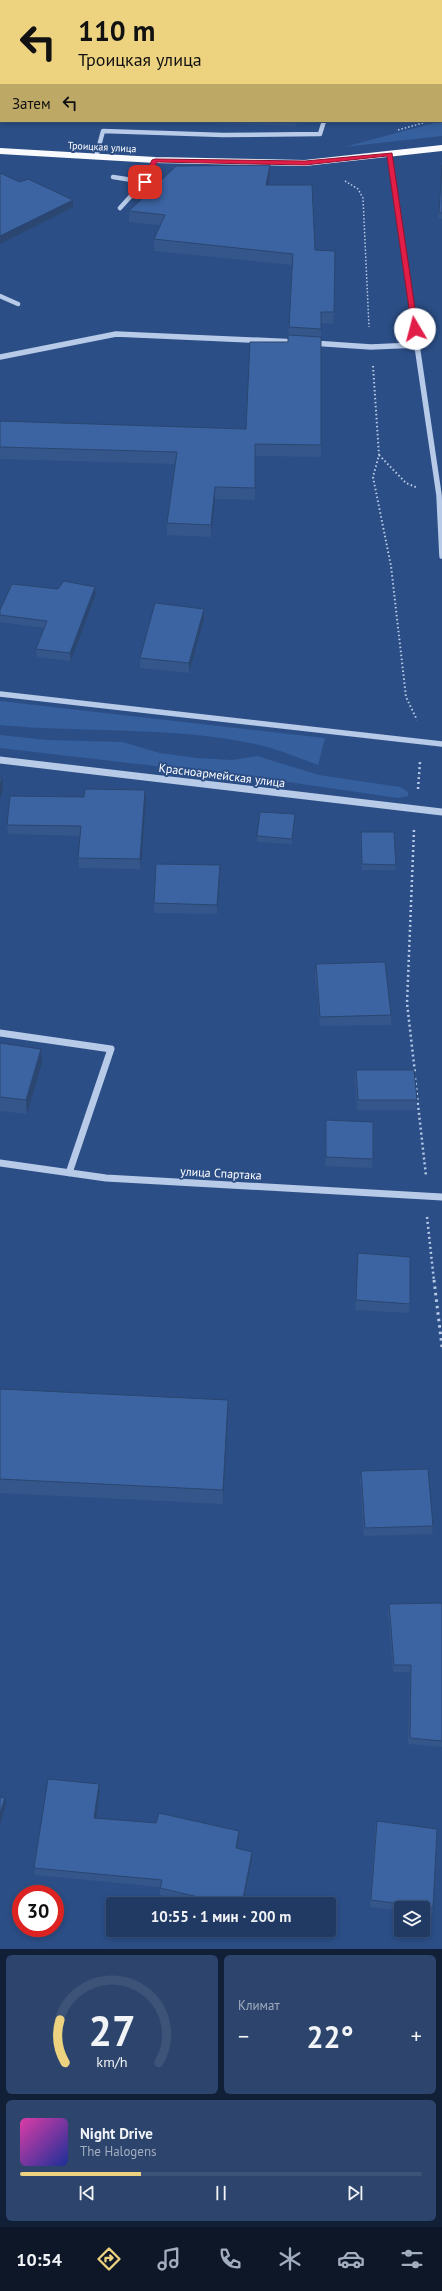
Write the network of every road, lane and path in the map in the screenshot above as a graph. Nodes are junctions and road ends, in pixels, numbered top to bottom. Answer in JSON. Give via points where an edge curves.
{"nodes":[{"id":1,"x":324,"y":122,"type":"edge"},
{"id":2,"x":442,"y":148,"type":"edge"},
{"id":3,"x":0,"y":151,"type":"edge"},
{"id":4,"x":390,"y":154,"type":"junction"},
{"id":5,"x":96,"y":158,"type":"junction"},
{"id":6,"x":155,"y":160,"type":"junction"},
{"id":7,"x":113,"y":177,"type":"dead end"},
{"id":8,"x":145,"y":182,"type":"junction"},
{"id":9,"x":120,"y":208,"type":"dead end"},
{"id":10,"x":0,"y":296,"type":"edge"},
{"id":11,"x":18,"y":304,"type":"dead end"},
{"id":12,"x":417,"y":345,"type":"junction"},
{"id":13,"x":0,"y":357,"type":"edge"},
{"id":14,"x":379,"y":456,"type":"dead end"},
{"id":15,"x":440,"y":496,"type":"edge"},
{"id":16,"x":442,"y":556,"type":"edge"},
{"id":17,"x":0,"y":694,"type":"edge"},
{"id":18,"x":442,"y":744,"type":"edge"},
{"id":19,"x":0,"y":760,"type":"edge"},
{"id":20,"x":442,"y":812,"type":"edge"},
{"id":21,"x":0,"y":1033,"type":"edge"},
{"id":22,"x":0,"y":1164,"type":"edge"},
{"id":23,"x":68,"y":1173,"type":"junction"},
{"id":24,"x":442,"y":1197,"type":"edge"}],
"edges":[{"from":1,"to":5,"type":"street","via":[[320,134],[223,135],[104,131]]},
{"from":2,"to":4,"type":"main road","name":"Троицкая улица"},
{"from":3,"to":5,"type":"main road","name":"Троицкая улица"},
{"from":4,"to":6,"type":"main road","name":"Троицкая улица","via":[[305,163]]},
{"from":4,"to":12,"type":"street"},
{"from":5,"to":6,"type":"main road","name":"Троицкая улица"},
{"from":6,"to":8,"type":"street"},
{"from":7,"to":8,"type":"street"},
{"from":8,"to":9,"type":"street"},
{"from":10,"to":11,"type":"street"},
{"from":12,"to":13,"type":"street","via":[[371,346],[116,334]]},
{"from":12,"to":15,"type":"street"},
{"from":14,"to":15,"type":"path","via":[[406,483]]},
{"from":15,"to":16,"type":"street"},
{"from":17,"to":18,"type":"street"},
{"from":19,"to":20,"type":"street","name":"Красноармейская улица"},
{"from":21,"to":23,"type":"street","via":[[111,1049]]},
{"from":22,"to":23,"type":"street","name":"улица Спартака"},
{"from":23,"to":24,"type":"street","name":"улица Спартака","via":[[114,1179]]}]}
